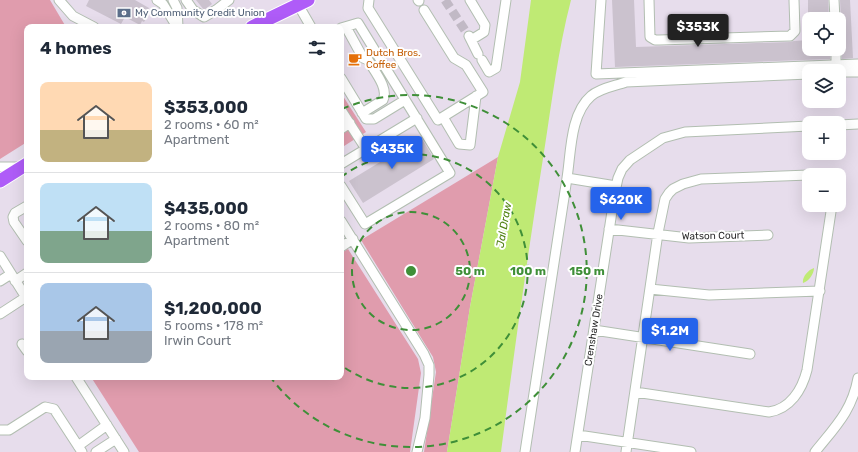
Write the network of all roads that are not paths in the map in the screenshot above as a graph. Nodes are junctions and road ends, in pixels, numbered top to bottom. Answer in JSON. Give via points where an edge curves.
{"nodes":[{"id":1,"x":59,"y":0,"type":"edge"},
{"id":2,"x":157,"y":0,"type":"edge"},
{"id":3,"x":163,"y":0,"type":"edge"},
{"id":4,"x":169,"y":0,"type":"edge"},
{"id":5,"x":173,"y":0,"type":"edge"},
{"id":6,"x":186,"y":0,"type":"edge"},
{"id":7,"x":229,"y":0,"type":"edge"},
{"id":8,"x":369,"y":0,"type":"edge"},
{"id":9,"x":470,"y":0,"type":"edge"},
{"id":10,"x":499,"y":0,"type":"edge"},
{"id":11,"x":506,"y":0,"type":"edge"},
{"id":12,"x":601,"y":0,"type":"edge"},
{"id":13,"x":649,"y":0,"type":"edge"},
{"id":14,"x":794,"y":0,"type":"edge"},
{"id":15,"x":834,"y":0,"type":"edge"},
{"id":16,"x":300,"y":2,"type":"edge"},
{"id":17,"x":424,"y":10,"type":"dead end"},
{"id":18,"x":505,"y":10,"type":"junction"},
{"id":19,"x":835,"y":12,"type":"edge"},
{"id":20,"x":177,"y":22,"type":"edge"},
{"id":21,"x":88,"y":24,"type":"edge"},
{"id":22,"x":258,"y":24,"type":"edge"},
{"id":23,"x":310,"y":24,"type":"edge"},
{"id":24,"x":344,"y":28,"type":"edge"},
{"id":25,"x":344,"y":30,"type":"edge"},
{"id":26,"x":858,"y":64,"type":"edge"},
{"id":27,"x":846,"y":67,"type":"edge"},
{"id":28,"x":802,"y":70,"type":"edge"},
{"id":29,"x":846,"y":70,"type":"edge"},
{"id":30,"x":858,"y":72,"type":"edge"},
{"id":31,"x":802,"y":74,"type":"edge"},
{"id":32,"x":344,"y":83,"type":"edge"},
{"id":33,"x":476,"y":96,"type":"junction"},
{"id":34,"x":405,"y":100,"type":"junction"},
{"id":35,"x":362,"y":113,"type":"junction"},
{"id":36,"x":344,"y":115,"type":"edge"},
{"id":37,"x":443,"y":117,"type":"junction"},
{"id":38,"x":416,"y":118,"type":"junction"},
{"id":39,"x":350,"y":124,"type":"junction"},
{"id":40,"x":858,"y":124,"type":"edge"},
{"id":41,"x":846,"y":125,"type":"edge"},
{"id":42,"x":802,"y":126,"type":"edge"},
{"id":43,"x":344,"y":127,"type":"edge"},
{"id":44,"x":366,"y":149,"type":"junction"},
{"id":45,"x":344,"y":162,"type":"edge"},
{"id":46,"x":24,"y":166,"type":"edge"},
{"id":47,"x":0,"y":167,"type":"edge"},
{"id":48,"x":802,"y":175,"type":"edge"},
{"id":49,"x":567,"y":178,"type":"junction"},
{"id":50,"x":0,"y":181,"type":"edge"},
{"id":51,"x":616,"y":186,"type":"junction"},
{"id":52,"x":344,"y":191,"type":"edge"},
{"id":53,"x":24,"y":208,"type":"edge"},
{"id":54,"x":831,"y":212,"type":"edge"},
{"id":55,"x":344,"y":227,"type":"edge"},
{"id":56,"x":609,"y":229,"type":"junction"},
{"id":57,"x":658,"y":235,"type":"junction"},
{"id":58,"x":768,"y":235,"type":"dead end"},
{"id":59,"x":24,"y":237,"type":"edge"},
{"id":60,"x":353,"y":239,"type":"junction"},
{"id":61,"x":344,"y":245,"type":"edge"},
{"id":62,"x":0,"y":256,"type":"edge"},
{"id":63,"x":24,"y":274,"type":"edge"},
{"id":64,"x":13,"y":277,"type":"junction"},
{"id":65,"x":0,"y":281,"type":"edge"},
{"id":66,"x":650,"y":289,"type":"junction"},
{"id":67,"x":820,"y":291,"type":"junction"},
{"id":68,"x":24,"y":294,"type":"edge"},
{"id":69,"x":24,"y":300,"type":"edge"},
{"id":70,"x":0,"y":314,"type":"edge"},
{"id":71,"x":594,"y":330,"type":"junction"},
{"id":72,"x":643,"y":338,"type":"junction"},
{"id":73,"x":750,"y":354,"type":"dead end"},
{"id":74,"x":858,"y":378,"type":"edge"},
{"id":75,"x":78,"y":380,"type":"edge"},
{"id":76,"x":635,"y":392,"type":"junction"},
{"id":77,"x":107,"y":425,"type":"junction"},
{"id":78,"x":0,"y":430,"type":"edge"},
{"id":79,"x":578,"y":435,"type":"junction"},
{"id":80,"x":116,"y":439,"type":"junction"},
{"id":81,"x":627,"y":447,"type":"edge"},
{"id":82,"x":80,"y":449,"type":"edge"},
{"id":83,"x":96,"y":452,"type":"edge"},
{"id":84,"x":124,"y":452,"type":"edge"},
{"id":85,"x":418,"y":452,"type":"edge"},
{"id":86,"x":525,"y":452,"type":"edge"},
{"id":87,"x":575,"y":452,"type":"edge"},
{"id":88,"x":691,"y":452,"type":"edge"},
{"id":89,"x":814,"y":452,"type":"edge"}],
"edges":[{"from":1,"to":21,"type":"street","via":[[73,16]]},
{"from":2,"to":20,"type":"street"},
{"from":3,"to":20,"type":"street"},
{"from":4,"to":20,"type":"street"},
{"from":5,"to":20,"type":"street","via":[[177,8]]},
{"from":6,"to":7,"type":"street","via":[[193,10],[204,17]]},
{"from":8,"to":37,"type":"street","via":[[368,8],[438,120]]},
{"from":9,"to":18,"type":"street","via":[[485,25],[484,32],[469,38],[489,72],[496,68]]},
{"from":10,"to":18,"type":"street"},
{"from":11,"to":18,"type":"street"},
{"from":12,"to":28,"type":"street","via":[[596,74]]},
{"from":13,"to":14,"type":"street","via":[[650,37],[659,40],[790,36],[795,31]]},
{"from":15,"to":19,"type":"street"},
{"from":16,"to":22,"type":"highway"},
{"from":16,"to":23,"type":"street"},
{"from":17,"to":33,"type":"street","via":[[454,58],[466,65],[483,92]]},
{"from":24,"to":34,"type":"street","via":[[358,23]]},
{"from":25,"to":35,"type":"street","via":[[363,58],[368,60],[385,89],[383,100]]},
{"from":26,"to":27,"type":"street"},
{"from":29,"to":30,"type":"street"},
{"from":31,"to":49,"type":"street","via":[[626,82],[599,91],[590,96],[578,113],[574,124]]},
{"from":32,"to":35,"type":"street"},
{"from":33,"to":37,"type":"street"},
{"from":33,"to":37,"type":"street","via":[[470,145],[460,144]]},
{"from":34,"to":35,"type":"street","via":[[374,119],[366,119]]},
{"from":34,"to":38,"type":"street"},
{"from":36,"to":39,"type":"street"},
{"from":38,"to":44,"type":"street"},
{"from":38,"to":52,"type":"street","via":[[450,172],[365,224]]},
{"from":39,"to":43,"type":"street"},
{"from":39,"to":44,"type":"street"},
{"from":40,"to":41,"type":"street"},
{"from":42,"to":51,"type":"street","name":"Crenshaw Drive","via":[[685,132],[669,136],[630,160],[622,169]]},
{"from":44,"to":45,"type":"street"},
{"from":46,"to":47,"type":"street"},
{"from":46,"to":50,"type":"highway"},
{"from":48,"to":57,"type":"street","via":[[701,179],[683,184],[673,189],[665,199]]},
{"from":49,"to":51,"type":"street"},
{"from":49,"to":86,"type":"street"},
{"from":51,"to":56,"type":"street","name":"Crenshaw Drive"},
{"from":53,"to":59,"type":"street","via":[[13,217]]},
{"from":54,"to":67,"type":"street"},
{"from":55,"to":60,"type":"street"},
{"from":56,"to":57,"type":"street","name":"Watson Court"},
{"from":56,"to":71,"type":"street","name":"Crenshaw Drive"},
{"from":57,"to":58,"type":"street","name":"Watson Court","via":[[698,238]]},
{"from":57,"to":66,"type":"street"},
{"from":60,"to":61,"type":"street"},
{"from":60,"to":85,"type":"street","via":[[424,354],[428,365],[425,418]]},
{"from":62,"to":64,"type":"street"},
{"from":63,"to":64,"type":"street"},
{"from":64,"to":65,"type":"street"},
{"from":64,"to":68,"type":"street"},
{"from":66,"to":67,"type":"street","via":[[709,295]]},
{"from":66,"to":72,"type":"street"},
{"from":67,"to":76,"type":"street","via":[[805,379],[790,402],[782,409],[760,411]]},
{"from":69,"to":70,"type":"street"},
{"from":71,"to":72,"type":"street"},
{"from":71,"to":79,"type":"street","name":"Crenshaw Drive"},
{"from":72,"to":73,"type":"street"},
{"from":72,"to":76,"type":"street"},
{"from":74,"to":89,"type":"street","via":[[848,410]]},
{"from":75,"to":77,"type":"street"},
{"from":76,"to":81,"type":"street"},
{"from":77,"to":80,"type":"street"},
{"from":77,"to":82,"type":"street"},
{"from":78,"to":82,"type":"street","via":[[9,430],[45,407],[54,409]]},
{"from":79,"to":81,"type":"street"},
{"from":79,"to":87,"type":"street","name":"Crenshaw Drive"},
{"from":80,"to":83,"type":"street"},
{"from":80,"to":84,"type":"street"},
{"from":81,"to":88,"type":"street"}]}
